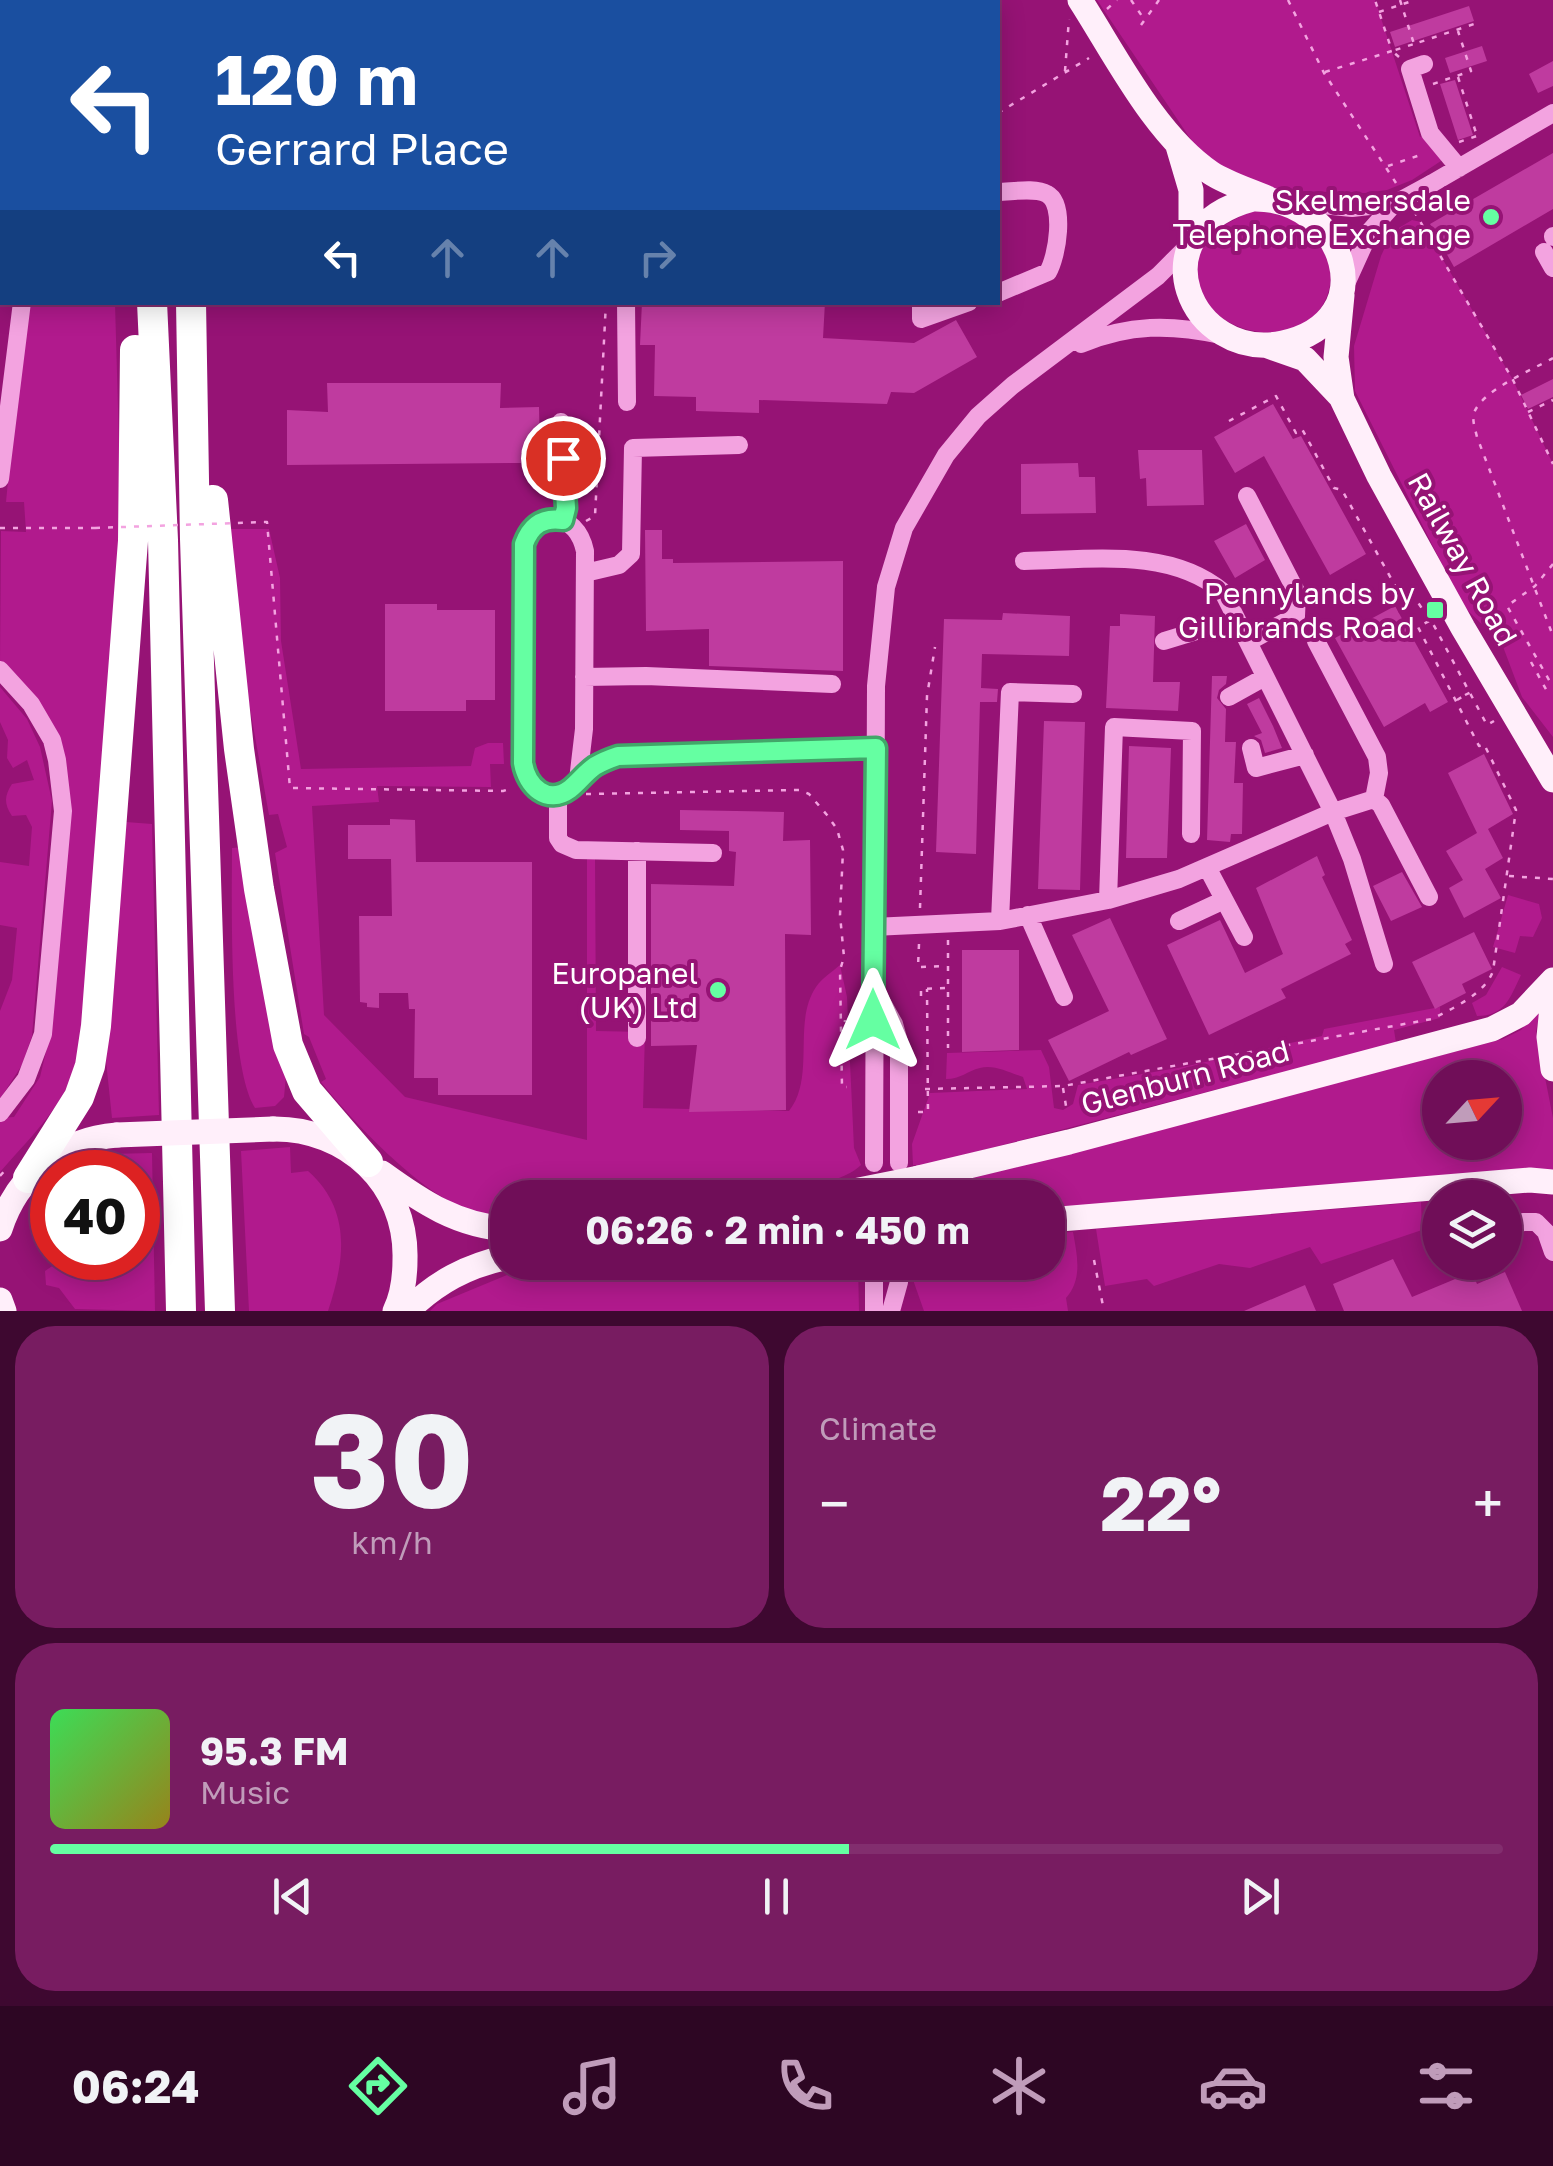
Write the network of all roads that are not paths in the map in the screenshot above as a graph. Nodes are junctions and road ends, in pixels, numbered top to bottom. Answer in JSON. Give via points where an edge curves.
{"nodes":[{"id":1,"x":1075,"y":8,"type":"edge"},
{"id":2,"x":1424,"y":64,"type":"dead end"},
{"id":3,"x":1553,"y":113,"type":"edge"},
{"id":4,"x":1178,"y":145,"type":"junction"},
{"id":5,"x":1459,"y":168,"type":"junction"},
{"id":6,"x":1000,"y":192,"type":"edge"},
{"id":7,"x":1273,"y":199,"type":"junction"},
{"id":8,"x":1401,"y":203,"type":"junction"},
{"id":9,"x":1190,"y":242,"type":"junction"},
{"id":10,"x":1000,"y":292,"type":"edge"},
{"id":11,"x":1342,"y":293,"type":"junction"},
{"id":12,"x":22,"y":305,"type":"edge"},
{"id":13,"x":134,"y":305,"type":"edge"},
{"id":14,"x":152,"y":305,"type":"edge"},
{"id":15,"x":193,"y":305,"type":"edge"},
{"id":16,"x":193,"y":305,"type":"edge"},
{"id":17,"x":626,"y":305,"type":"edge"},
{"id":18,"x":921,"y":305,"type":"edge"},
{"id":19,"x":961,"y":305,"type":"edge"},
{"id":20,"x":1232,"y":338,"type":"junction"},
{"id":21,"x":1265,"y":345,"type":"junction"},
{"id":22,"x":1057,"y":354,"type":"junction"},
{"id":23,"x":1342,"y":399,"type":"junction"},
{"id":24,"x":627,"y":402,"type":"dead end"},
{"id":25,"x":561,"y":422,"type":"dead end"},
{"id":26,"x":740,"y":446,"type":"dead end"},
{"id":27,"x":0,"y":479,"type":"edge"},
{"id":28,"x":1247,"y":496,"type":"dead end"},
{"id":29,"x":569,"y":524,"type":"junction"},
{"id":30,"x":1024,"y":560,"type":"dead end"},
{"id":31,"x":585,"y":573,"type":"junction"},
{"id":32,"x":1236,"y":618,"type":"junction"},
{"id":33,"x":1164,"y":641,"type":"dead end"},
{"id":34,"x":1316,"y":641,"type":"dead end"},
{"id":35,"x":1248,"y":642,"type":"junction"},
{"id":36,"x":0,"y":670,"type":"edge"},
{"id":37,"x":584,"y":677,"type":"junction"},
{"id":38,"x":1266,"y":677,"type":"junction"},
{"id":39,"x":832,"y":684,"type":"dead end"},
{"id":40,"x":1072,"y":694,"type":"dead end"},
{"id":41,"x":1229,"y":696,"type":"dead end"},
{"id":42,"x":584,"y":729,"type":"junction"},
{"id":43,"x":1535,"y":746,"type":"junction"},
{"id":44,"x":876,"y":748,"type":"junction"},
{"id":45,"x":1251,"y":748,"type":"dead end"},
{"id":46,"x":1305,"y":755,"type":"junction"},
{"id":47,"x":618,"y":756,"type":"junction"},
{"id":48,"x":1553,"y":767,"type":"edge"},
{"id":49,"x":1553,"y":780,"type":"edge"},
{"id":50,"x":567,"y":789,"type":"junction"},
{"id":51,"x":1374,"y":799,"type":"junction"},
{"id":52,"x":1333,"y":812,"type":"junction"},
{"id":53,"x":1191,"y":834,"type":"dead end"},
{"id":54,"x":638,"y":851,"type":"junction"},
{"id":55,"x":713,"y":853,"type":"dead end"},
{"id":56,"x":1207,"y":867,"type":"junction"},
{"id":57,"x":1429,"y":896,"type":"dead end"},
{"id":58,"x":1108,"y":900,"type":"junction"},
{"id":59,"x":1224,"y":900,"type":"junction"},
{"id":60,"x":1028,"y":915,"type":"junction"},
{"id":61,"x":1000,"y":921,"type":"junction"},
{"id":62,"x":1179,"y":921,"type":"dead end"},
{"id":63,"x":873,"y":927,"type":"junction"},
{"id":64,"x":1244,"y":938,"type":"dead end"},
{"id":65,"x":1384,"y":964,"type":"dead end"},
{"id":66,"x":1553,"y":980,"type":"edge"},
{"id":67,"x":872,"y":985,"type":"junction"},
{"id":68,"x":1064,"y":997,"type":"dead end"},
{"id":69,"x":1553,"y":997,"type":"edge"},
{"id":70,"x":637,"y":1038,"type":"dead end"},
{"id":71,"x":1553,"y":1069,"type":"edge"},
{"id":72,"x":0,"y":1114,"type":"edge"},
{"id":73,"x":369,"y":1163,"type":"junction"},
{"id":74,"x":874,"y":1163,"type":"dead end"},
{"id":75,"x":909,"y":1170,"type":"junction"},
{"id":76,"x":26,"y":1180,"type":"junction"},
{"id":77,"x":881,"y":1180,"type":"edge"},
{"id":78,"x":1553,"y":1182,"type":"edge"},
{"id":79,"x":0,"y":1198,"type":"edge"},
{"id":80,"x":1065,"y":1219,"type":"edge"},
{"id":81,"x":1522,"y":1224,"type":"edge"},
{"id":82,"x":490,"y":1228,"type":"edge"},
{"id":83,"x":0,"y":1229,"type":"edge"},
{"id":84,"x":1553,"y":1252,"type":"edge"},
{"id":85,"x":490,"y":1263,"type":"edge"},
{"id":86,"x":874,"y":1280,"type":"edge"},
{"id":87,"x":899,"y":1280,"type":"edge"},
{"id":88,"x":0,"y":1300,"type":"edge"},
{"id":89,"x":4,"y":1311,"type":"edge"},
{"id":90,"x":181,"y":1311,"type":"edge"},
{"id":91,"x":220,"y":1311,"type":"edge"},
{"id":92,"x":395,"y":1311,"type":"edge"},
{"id":93,"x":407,"y":1311,"type":"edge"},
{"id":94,"x":874,"y":1311,"type":"edge"},
{"id":95,"x":891,"y":1311,"type":"edge"}],
"edges":[{"from":1,"to":4,"type":"main road"},
{"from":2,"to":5,"type":"street","via":[[1410,69],[1430,133]]},
{"from":3,"to":5,"type":"street"},
{"from":4,"to":7,"type":"main road","via":[[1211,173]]},
{"from":4,"to":9,"type":"main road","via":[[1191,190]]},
{"from":5,"to":8,"type":"street","bridge":true},
{"from":6,"to":10,"type":"street","via":[[1050,195],[1058,222],[1048,272]]},
{"from":7,"to":8,"type":"street","via":[[1333,208]]},
{"from":7,"to":9,"type":"main road","via":[[1226,208]]},
{"from":7,"to":11,"type":"main road","via":[[1308,214],[1332,238],[1343,270]]},
{"from":8,"to":11,"type":"street","via":[[1363,244]]},
{"from":9,"to":20,"type":"main road","via":[[1186,278],[1196,306]]},
{"from":9,"to":22,"type":"street","via":[[1158,276]]},
{"from":11,"to":21,"type":"main road","via":[[1319,327]]},
{"from":11,"to":23,"type":"main road","name":"Railway Road","via":[[1336,357]]},
{"from":12,"to":27,"type":"street"},
{"from":13,"to":76,"type":"highway","via":[[133,541],[96,1026],[79,1097]]},
{"from":14,"to":90,"type":"highway"},
{"from":15,"to":73,"type":"highway","via":[[239,749],[282,1022],[308,1091]]},
{"from":16,"to":91,"type":"highway"},
{"from":17,"to":24,"type":"street"},
{"from":18,"to":19,"type":"street","via":[[921,319]]},
{"from":20,"to":21,"type":"main road"},
{"from":20,"to":22,"type":"street","via":[[1147,326]]},
{"from":21,"to":23,"type":"main road","name":"Railway Road","via":[[1305,359]]},
{"from":22,"to":44,"type":"street","via":[[978,416],[946,455],[904,528],[880,628]]},
{"from":23,"to":43,"type":"main road","name":"Railway Road","via":[[1454,611]]},
{"from":25,"to":29,"type":"street"},
{"from":26,"to":31,"type":"street","via":[[633,448],[631,554],[618,565]]},
{"from":28,"to":35,"type":"street","via":[[1297,593],[1296,616]]},
{"from":29,"to":31,"type":"street","via":[[582,541]]},
{"from":29,"to":50,"type":"street","via":[[553,518],[538,524],[524,544],[523,763],[542,794]]},
{"from":30,"to":32,"type":"street","via":[[1162,564],[1201,576],[1223,592]]},
{"from":31,"to":37,"type":"street"},
{"from":32,"to":33,"type":"street"},
{"from":32,"to":35,"type":"street"},
{"from":34,"to":51,"type":"street","via":[[1377,757]]},
{"from":35,"to":38,"type":"street"},
{"from":36,"to":72,"type":"street","via":[[52,740],[64,811],[43,1034],[26,1078]]},
{"from":37,"to":39,"type":"street"},
{"from":37,"to":42,"type":"street"},
{"from":38,"to":41,"type":"street"},
{"from":38,"to":46,"type":"street"},
{"from":40,"to":61,"type":"street","via":[[1010,692]]},
{"from":42,"to":47,"type":"street"},
{"from":42,"to":50,"type":"street"},
{"from":43,"to":48,"type":"main road","name":"Railway Road"},
{"from":43,"to":49,"type":"main road","name":"Railway Road"},
{"from":44,"to":47,"type":"street"},
{"from":44,"to":63,"type":"street"},
{"from":45,"to":46,"type":"street","via":[[1256,768]]},
{"from":46,"to":52,"type":"street"},
{"from":47,"to":50,"type":"street"},
{"from":50,"to":54,"type":"street","via":[[562,844]]},
{"from":51,"to":52,"type":"street"},
{"from":51,"to":57,"type":"street"},
{"from":52,"to":56,"type":"street"},
{"from":52,"to":65,"type":"street"},
{"from":53,"to":58,"type":"street","via":[[1192,731],[1114,726]]},
{"from":54,"to":55,"type":"street"},
{"from":54,"to":70,"type":"street"},
{"from":56,"to":58,"type":"street"},
{"from":56,"to":59,"type":"street"},
{"from":58,"to":60,"type":"street"},
{"from":59,"to":62,"type":"street"},
{"from":59,"to":64,"type":"street"},
{"from":60,"to":61,"type":"street"},
{"from":60,"to":68,"type":"street"},
{"from":61,"to":63,"type":"street"},
{"from":63,"to":67,"type":"street"},
{"from":66,"to":75,"type":"main road","name":"Glenburn Road","via":[[1521,1014],[1492,1029],[1069,1142]]},
{"from":67,"to":74,"type":"street"},
{"from":67,"to":75,"type":"street","via":[[898,1042]]},
{"from":69,"to":71,"type":"main road"},
{"from":73,"to":76,"type":"main road","bridge":true,"via":[[314,1134],[273,1129],[118,1134],[55,1154]]},
{"from":73,"to":82,"type":"main road","via":[[428,1205]]},
{"from":73,"to":92,"type":"main road","via":[[401,1219],[405,1277]]},
{"from":75,"to":77,"type":"main road","name":"Glenburn Road","bridge":true},
{"from":76,"to":79,"type":"street"},
{"from":76,"to":83,"type":"main road"},
{"from":78,"to":80,"type":"main road"},
{"from":81,"to":84,"type":"street","via":[[1541,1225]]},
{"from":85,"to":93,"type":"main road","via":[[445,1279]]},
{"from":86,"to":94,"type":"street"},
{"from":87,"to":95,"type":"street"},
{"from":88,"to":89,"type":"main road"}]}
